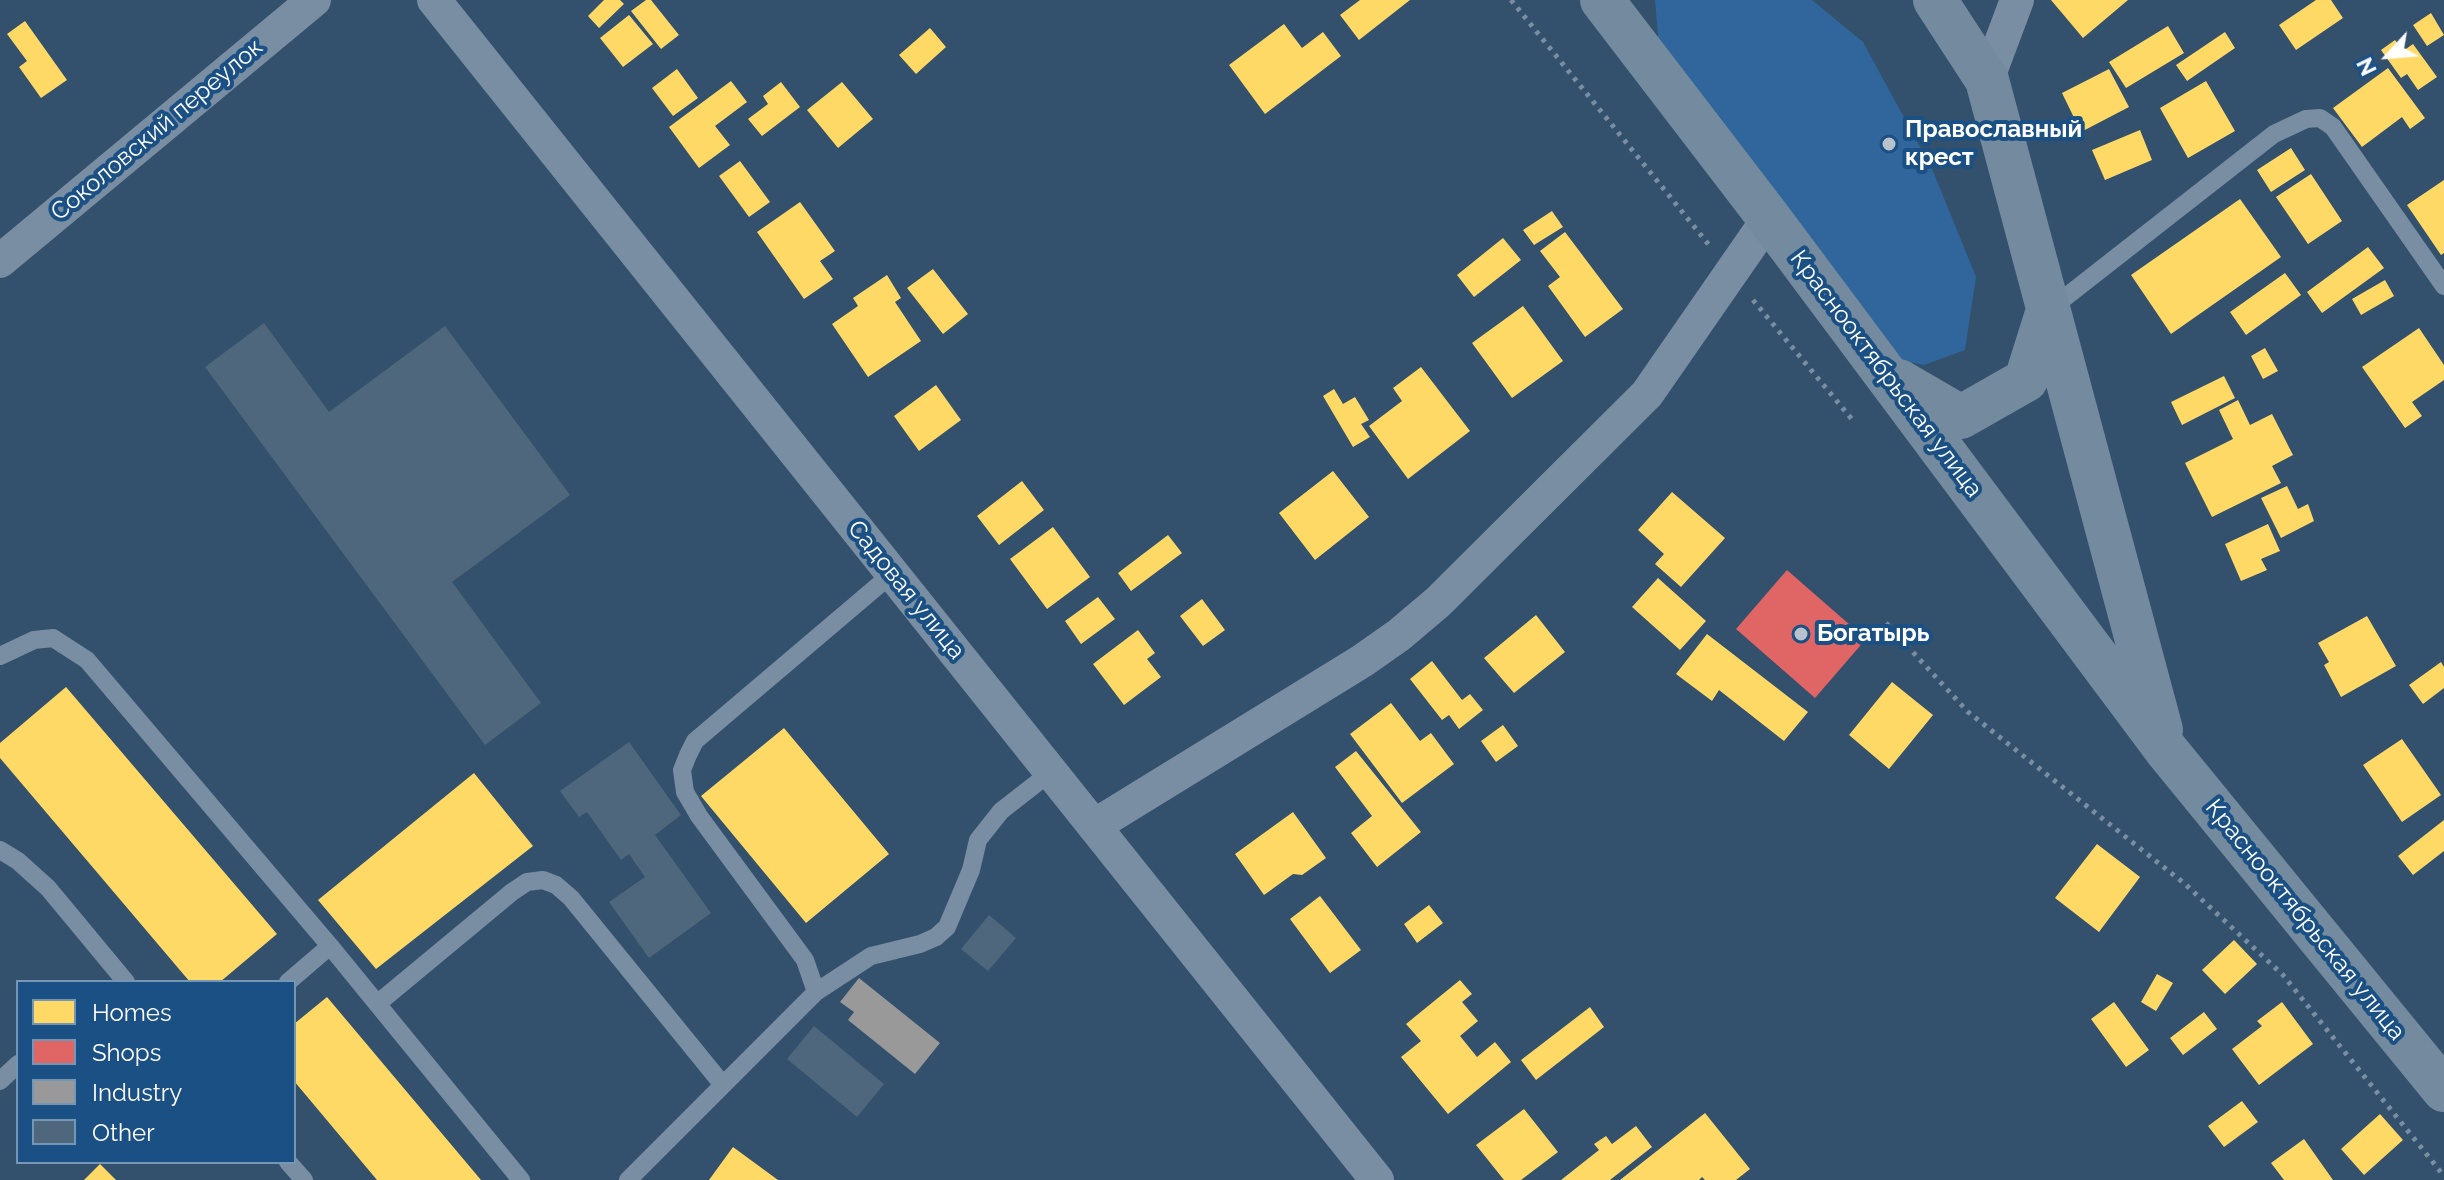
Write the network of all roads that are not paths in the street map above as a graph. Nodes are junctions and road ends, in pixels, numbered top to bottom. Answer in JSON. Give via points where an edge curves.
{"nodes":[{"id":1,"x":314,"y":0,"type":"edge"},
{"id":2,"x":434,"y":0,"type":"edge"},
{"id":3,"x":1602,"y":0,"type":"edge"},
{"id":4,"x":1629,"y":0,"type":"edge"},
{"id":5,"x":1935,"y":0,"type":"edge"},
{"id":6,"x":2017,"y":0,"type":"edge"},
{"id":7,"x":1641,"y":51,"type":"junction"},
{"id":8,"x":1987,"y":80,"type":"junction"},
{"id":9,"x":1769,"y":218,"type":"junction"},
{"id":10,"x":0,"y":261,"type":"edge"},
{"id":11,"x":2444,"y":286,"type":"edge"},
{"id":12,"x":2048,"y":310,"type":"junction"},
{"id":13,"x":1884,"y":372,"type":"junction"},
{"id":14,"x":893,"y":573,"type":"junction"},
{"id":15,"x":0,"y":656,"type":"edge"},
{"id":16,"x":2167,"y":751,"type":"junction"},
{"id":17,"x":1051,"y":772,"type":"junction"},
{"id":18,"x":1094,"y":826,"type":"junction"},
{"id":19,"x":0,"y":850,"type":"edge"},
{"id":20,"x":330,"y":946,"type":"junction"},
{"id":21,"x":114,"y":978,"type":"edge"},
{"id":22,"x":290,"y":980,"type":"edge"},
{"id":23,"x":816,"y":992,"type":"junction"},
{"id":24,"x":377,"y":1004,"type":"junction"},
{"id":25,"x":16,"y":1066,"type":"edge"},
{"id":26,"x":0,"y":1081,"type":"edge"},
{"id":27,"x":723,"y":1085,"type":"junction"},
{"id":28,"x":2444,"y":1090,"type":"edge"},
{"id":29,"x":290,"y":1164,"type":"edge"},
{"id":30,"x":304,"y":1180,"type":"edge"},
{"id":31,"x":521,"y":1180,"type":"edge"},
{"id":32,"x":628,"y":1180,"type":"edge"},
{"id":33,"x":1377,"y":1180,"type":"edge"}],
"edges":[{"from":1,"to":10,"type":"street","name":"Соколовский переулок"},
{"from":2,"to":14,"type":"street","name":"Садовая улица"},
{"from":3,"to":7,"type":"main road","name":"Краснооктябрьская улица"},
{"from":4,"to":7,"type":"main road"},
{"from":5,"to":8,"type":"main road","name":"Краснооктябрьская улица"},
{"from":6,"to":8,"type":"street"},
{"from":7,"to":9,"type":"main road","name":"Краснооктябрьская улица"},
{"from":8,"to":12,"type":"main road","name":"Краснооктябрьская улица"},
{"from":9,"to":13,"type":"main road","name":"Краснооктябрьская улица"},
{"from":9,"to":18,"type":"street","via":[[1647,394],[1438,602],[1362,661]]},
{"from":11,"to":12,"type":"lane","via":[[2333,127],[2320,118],[2274,134]]},
{"from":12,"to":13,"type":"main road","via":[[2026,380],[1961,417]]},
{"from":12,"to":16,"type":"main road","name":"Краснооктябрьская улица"},
{"from":13,"to":16,"type":"main road","name":"Краснооктябрьская улица"},
{"from":14,"to":17,"type":"street","name":"Садовая улица"},
{"from":14,"to":23,"type":"lane","via":[[695,741],[682,770],[685,792],[699,816],[805,960]]},
{"from":15,"to":20,"type":"lane","via":[[34,640],[53,638],[87,660]]},
{"from":16,"to":28,"type":"main road","name":"Краснооктябрьская улица"},
{"from":17,"to":18,"type":"street","name":"Садовая улица"},
{"from":17,"to":23,"type":"lane","via":[[1001,811],[978,840],[947,927],[920,944],[871,956]]},
{"from":18,"to":33,"type":"street","name":"Садовая улица"},
{"from":19,"to":21,"type":"lane","via":[[48,888]]},
{"from":20,"to":22,"type":"lane"},
{"from":20,"to":24,"type":"lane"},
{"from":23,"to":27,"type":"lane"},
{"from":24,"to":27,"type":"lane","via":[[512,892],[543,880],[571,898]]},
{"from":24,"to":31,"type":"lane"},
{"from":25,"to":26,"type":"lane"},
{"from":27,"to":32,"type":"lane"},
{"from":29,"to":30,"type":"lane"}]}
